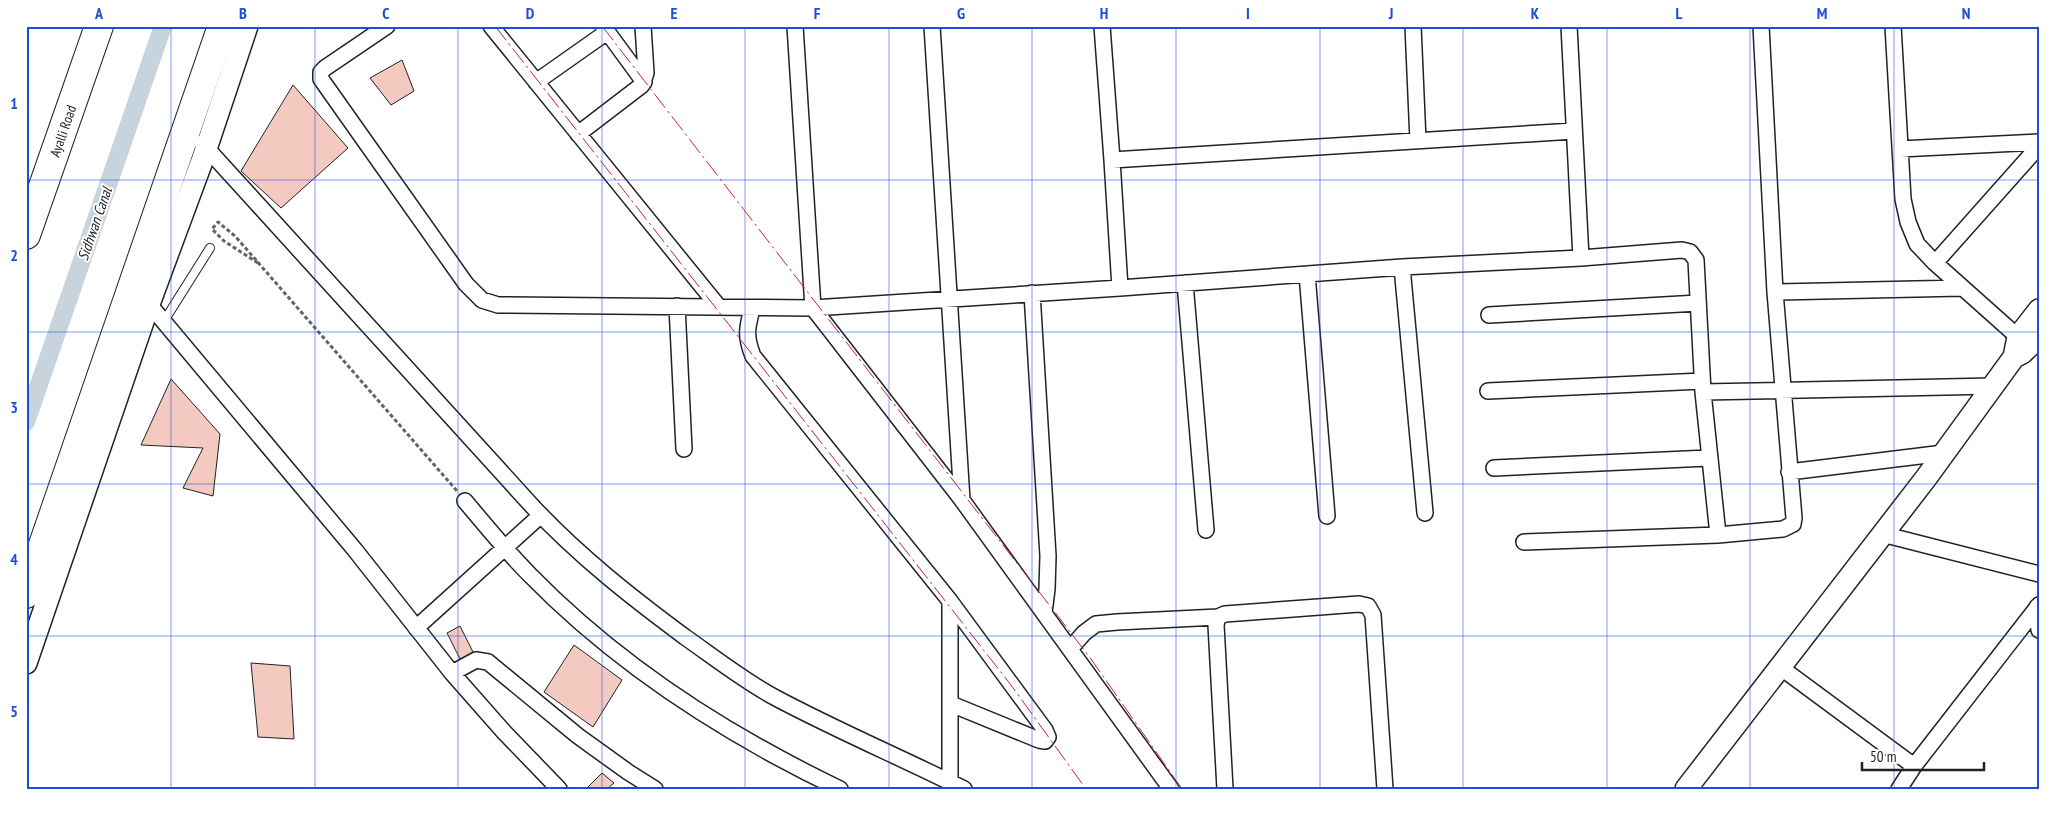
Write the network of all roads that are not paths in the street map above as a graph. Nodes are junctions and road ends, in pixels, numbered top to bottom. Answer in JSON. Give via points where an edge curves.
{"nodes":[{"id":1,"x":98,"y":26,"type":"edge"},
{"id":2,"x":222,"y":26,"type":"edge"},
{"id":3,"x":247,"y":26,"type":"edge"},
{"id":4,"x":387,"y":26,"type":"edge"},
{"id":5,"x":491,"y":26,"type":"edge"},
{"id":6,"x":643,"y":26,"type":"edge"},
{"id":7,"x":795,"y":26,"type":"edge"},
{"id":8,"x":932,"y":26,"type":"edge"},
{"id":9,"x":1102,"y":26,"type":"edge"},
{"id":10,"x":1413,"y":26,"type":"edge"},
{"id":11,"x":1569,"y":26,"type":"edge"},
{"id":12,"x":1761,"y":26,"type":"edge"},
{"id":13,"x":1893,"y":26,"type":"edge"},
{"id":14,"x":605,"y":29,"type":"edge"},
{"id":15,"x":536,"y":82,"type":"junction"},
{"id":16,"x":644,"y":82,"type":"junction"},
{"id":17,"x":1574,"y":130,"type":"junction"},
{"id":18,"x":578,"y":134,"type":"junction"},
{"id":19,"x":1418,"y":141,"type":"junction"},
{"id":20,"x":2039,"y":142,"type":"edge"},
{"id":21,"x":2039,"y":146,"type":"edge"},
{"id":22,"x":1900,"y":149,"type":"junction"},
{"id":23,"x":192,"y":150,"type":"junction"},
{"id":24,"x":1112,"y":160,"type":"junction"},
{"id":25,"x":26,"y":235,"type":"edge"},
{"id":26,"x":210,"y":248,"type":"dead end"},
{"id":27,"x":1581,"y":258,"type":"junction"},
{"id":28,"x":1935,"y":263,"type":"junction"},
{"id":29,"x":1402,"y":267,"type":"junction"},
{"id":30,"x":1307,"y":274,"type":"junction"},
{"id":31,"x":1185,"y":283,"type":"junction"},
{"id":32,"x":1120,"y":288,"type":"junction"},
{"id":33,"x":1962,"y":288,"type":"junction"},
{"id":34,"x":1032,"y":292,"type":"junction"},
{"id":35,"x":1775,"y":292,"type":"junction"},
{"id":36,"x":948,"y":299,"type":"junction"},
{"id":37,"x":1698,"y":303,"type":"junction"},
{"id":38,"x":149,"y":304,"type":"junction"},
{"id":39,"x":677,"y":306,"type":"junction"},
{"id":40,"x":718,"y":306,"type":"junction"},
{"id":41,"x":813,"y":308,"type":"junction"},
{"id":42,"x":752,"y":309,"type":"junction"},
{"id":43,"x":2039,"y":310,"type":"edge"},
{"id":44,"x":1489,"y":315,"type":"dead end"},
{"id":45,"x":164,"y":321,"type":"junction"},
{"id":46,"x":2024,"y":344,"type":"edge"},
{"id":47,"x":1703,"y":386,"type":"junction"},
{"id":48,"x":1992,"y":386,"type":"junction"},
{"id":49,"x":1488,"y":391,"type":"dead end"},
{"id":50,"x":1782,"y":391,"type":"junction"},
{"id":51,"x":684,"y":449,"type":"dead end"},
{"id":52,"x":1944,"y":453,"type":"junction"},
{"id":53,"x":1708,"y":458,"type":"junction"},
{"id":54,"x":1494,"y":468,"type":"dead end"},
{"id":55,"x":1789,"y":472,"type":"junction"},
{"id":56,"x":962,"y":500,"type":"junction"},
{"id":57,"x":465,"y":501,"type":"road end"},
{"id":58,"x":1425,"y":513,"type":"dead end"},
{"id":59,"x":541,"y":515,"type":"junction"},
{"id":60,"x":1327,"y":516,"type":"dead end"},
{"id":61,"x":1206,"y":530,"type":"dead end"},
{"id":62,"x":1882,"y":534,"type":"junction"},
{"id":63,"x":1718,"y":535,"type":"junction"},
{"id":64,"x":1524,"y":542,"type":"dead end"},
{"id":65,"x":504,"y":547,"type":"junction"},
{"id":66,"x":2039,"y":574,"type":"edge"},
{"id":67,"x":26,"y":594,"type":"edge"},
{"id":68,"x":950,"y":601,"type":"junction"},
{"id":69,"x":2038,"y":606,"type":"edge"},
{"id":70,"x":1044,"y":613,"type":"junction"},
{"id":71,"x":1218,"y":617,"type":"junction"},
{"id":72,"x":416,"y":628,"type":"junction"},
{"id":73,"x":2039,"y":630,"type":"edge"},
{"id":74,"x":1070,"y":649,"type":"junction"},
{"id":75,"x":26,"y":663,"type":"edge"},
{"id":76,"x":1780,"y":666,"type":"junction"},
{"id":77,"x":452,"y":673,"type":"junction"},
{"id":78,"x":951,"y":704,"type":"junction"},
{"id":79,"x":1914,"y":766,"type":"junction"},
{"id":80,"x":950,"y":782,"type":"junction"},
{"id":81,"x":1900,"y":788,"type":"edge"},
{"id":82,"x":559,"y":789,"type":"edge"},
{"id":83,"x":655,"y":789,"type":"edge"},
{"id":84,"x":840,"y":789,"type":"edge"},
{"id":85,"x":964,"y":789,"type":"edge"},
{"id":86,"x":1171,"y":789,"type":"edge"},
{"id":87,"x":1225,"y":789,"type":"edge"},
{"id":88,"x":1385,"y":789,"type":"edge"},
{"id":89,"x":1686,"y":789,"type":"edge"}],
"edges":[{"from":1,"to":25,"type":"highway","name":"Ayalli Road"},
{"from":2,"to":23,"type":"highway"},
{"from":3,"to":23,"type":"street"},
{"from":4,"to":39,"type":"street","via":[[325,68],[321,79],[466,284],[482,300],[498,304]]},
{"from":5,"to":15,"type":"street"},
{"from":6,"to":16,"type":"street"},
{"from":7,"to":41,"type":"street"},
{"from":8,"to":36,"type":"street"},
{"from":9,"to":24,"type":"street"},
{"from":10,"to":19,"type":"street"},
{"from":11,"to":17,"type":"street"},
{"from":12,"to":35,"type":"street"},
{"from":13,"to":22,"type":"street"},
{"from":14,"to":15,"type":"street"},
{"from":14,"to":16,"type":"street"},
{"from":15,"to":18,"type":"street"},
{"from":16,"to":18,"type":"street"},
{"from":17,"to":19,"type":"street"},
{"from":17,"to":27,"type":"street"},
{"from":18,"to":40,"type":"street"},
{"from":19,"to":24,"type":"street"},
{"from":20,"to":22,"type":"street"},
{"from":21,"to":28,"type":"street"},
{"from":22,"to":28,"type":"street","via":[[1908,222],[1917,244]]},
{"from":23,"to":38,"type":"street"},
{"from":23,"to":59,"type":"street"},
{"from":23,"to":67,"type":"highway"},
{"from":24,"to":32,"type":"street"},
{"from":26,"to":45,"type":"lane"},
{"from":27,"to":29,"type":"street"},
{"from":27,"to":37,"type":"street","via":[[1690,252],[1696,260]]},
{"from":28,"to":33,"type":"street"},
{"from":29,"to":30,"type":"street"},
{"from":29,"to":58,"type":"street"},
{"from":30,"to":31,"type":"street"},
{"from":30,"to":60,"type":"street"},
{"from":31,"to":32,"type":"street"},
{"from":31,"to":61,"type":"street"},
{"from":32,"to":34,"type":"street"},
{"from":33,"to":35,"type":"street"},
{"from":33,"to":46,"type":"street"},
{"from":34,"to":36,"type":"street"},
{"from":34,"to":70,"type":"street","via":[[1048,556]]},
{"from":35,"to":50,"type":"street"},
{"from":36,"to":41,"type":"street"},
{"from":36,"to":56,"type":"street"},
{"from":37,"to":44,"type":"street"},
{"from":37,"to":47,"type":"street"},
{"from":38,"to":45,"type":"street"},
{"from":38,"to":75,"type":"street"},
{"from":39,"to":40,"type":"street"},
{"from":39,"to":51,"type":"street"},
{"from":40,"to":42,"type":"street"},
{"from":41,"to":42,"type":"street"},
{"from":41,"to":56,"type":"street"},
{"from":42,"to":68,"type":"street","via":[[746,332],[753,356]]},
{"from":43,"to":46,"type":"street"},
{"from":45,"to":72,"type":"street"},
{"from":46,"to":48,"type":"street"},
{"from":47,"to":49,"type":"street"},
{"from":47,"to":50,"type":"street"},
{"from":47,"to":53,"type":"street"},
{"from":48,"to":50,"type":"street"},
{"from":48,"to":52,"type":"street"},
{"from":50,"to":55,"type":"street"},
{"from":52,"to":55,"type":"street"},
{"from":52,"to":62,"type":"street"},
{"from":53,"to":54,"type":"street"},
{"from":53,"to":63,"type":"street"},
{"from":55,"to":63,"type":"street","via":[[1793,524],[1783,529]]},
{"from":56,"to":70,"type":"street"},
{"from":57,"to":65,"type":"street"},
{"from":59,"to":65,"type":"street"},
{"from":59,"to":80,"type":"street","via":[[599,570],[741,676],[776,698]]},
{"from":62,"to":66,"type":"street"},
{"from":62,"to":76,"type":"street"},
{"from":63,"to":64,"type":"street"},
{"from":65,"to":72,"type":"street"},
{"from":65,"to":84,"type":"street","via":[[607,645],[674,696],[798,769]]},
{"from":68,"to":78,"type":"street"},
{"from":68,"to":78,"type":"street","via":[[1048,737],[1045,741],[1039,740]]},
{"from":69,"to":73,"type":"street"},
{"from":69,"to":79,"type":"street"},
{"from":70,"to":74,"type":"street"},
{"from":71,"to":74,"type":"street","via":[[1096,624]]},
{"from":71,"to":87,"type":"street"},
{"from":71,"to":88,"type":"street","via":[[1350,604],[1368,606],[1373,615]]},
{"from":72,"to":77,"type":"street"},
{"from":74,"to":86,"type":"street"},
{"from":76,"to":79,"type":"street"},
{"from":76,"to":89,"type":"street"},
{"from":77,"to":82,"type":"street"},
{"from":77,"to":83,"type":"street","via":[[476,660],[488,662],[578,736]]},
{"from":78,"to":80,"type":"street"},
{"from":79,"to":81,"type":"street"},
{"from":80,"to":85,"type":"street"}]}
